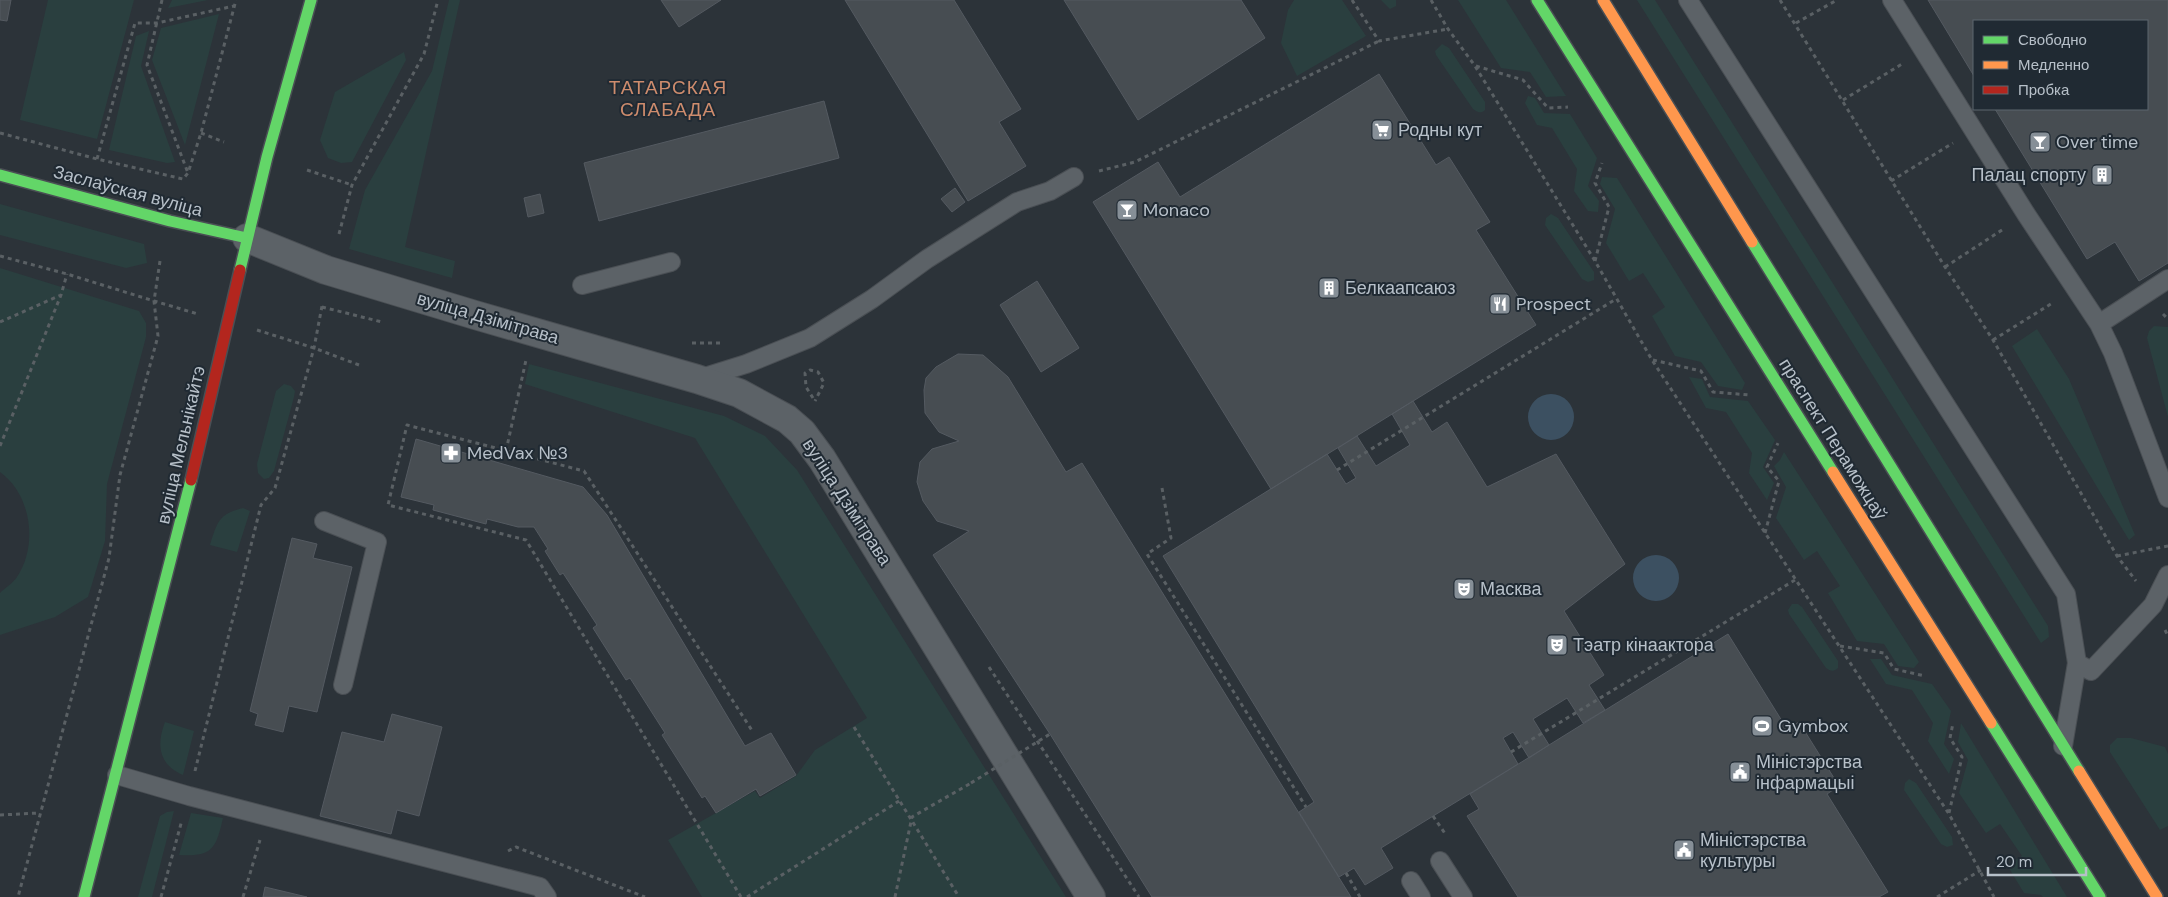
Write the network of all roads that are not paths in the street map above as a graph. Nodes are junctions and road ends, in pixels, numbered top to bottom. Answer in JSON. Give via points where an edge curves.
{"nodes":[{"id":1,"x":311,"y":0,"type":"edge"},
{"id":2,"x":1537,"y":0,"type":"edge"},
{"id":3,"x":1603,"y":0,"type":"edge"},
{"id":4,"x":1688,"y":0,"type":"edge"},
{"id":5,"x":1892,"y":0,"type":"edge"},
{"id":6,"x":0,"y":175,"type":"edge"},
{"id":7,"x":1074,"y":177,"type":"road end"},
{"id":8,"x":247,"y":238,"type":"junction"},
{"id":9,"x":670,"y":262,"type":"dead end"},
{"id":10,"x":2168,"y":279,"type":"edge"},
{"id":11,"x":582,"y":285,"type":"dead end"},
{"id":12,"x":2099,"y":324,"type":"junction"},
{"id":13,"x":697,"y":379,"type":"junction"},
{"id":14,"x":2168,"y":498,"type":"edge"},
{"id":15,"x":324,"y":521,"type":"dead end"},
{"id":16,"x":2168,"y":575,"type":"edge"},
{"id":17,"x":2078,"y":663,"type":"junction"},
{"id":18,"x":343,"y":685,"type":"dead end"},
{"id":19,"x":2063,"y":746,"type":"junction"},
{"id":20,"x":117,"y":774,"type":"junction"},
{"id":21,"x":1440,"y":861,"type":"dead end"},
{"id":22,"x":1411,"y":881,"type":"dead end"},
{"id":23,"x":84,"y":897,"type":"edge"},
{"id":24,"x":547,"y":897,"type":"edge"},
{"id":25,"x":1091,"y":897,"type":"edge"},
{"id":26,"x":1421,"y":897,"type":"edge"},
{"id":27,"x":1463,"y":897,"type":"edge"},
{"id":28,"x":2100,"y":897,"type":"edge"},
{"id":29,"x":2157,"y":897,"type":"edge"}],
"edges":[{"from":1,"to":8,"type":"main road","name":"вуліца Мельнікайтэ"},
{"from":2,"to":28,"type":"main road","name":"праспект Пераможцаў"},
{"from":3,"to":19,"type":"main road","name":"праспект Пераможцаў"},
{"from":4,"to":17,"type":"lane","via":[[2066,594]]},
{"from":5,"to":12,"type":"lane"},
{"from":6,"to":8,"type":"main road","name":"Заслаўская вуліца","via":[[170,221]]},
{"from":7,"to":13,"type":"lane","via":[[1050,192],[1017,202],[810,338],[746,364]]},
{"from":8,"to":13,"type":"street","name":"вуліца Дзімітрава","via":[[326,270]]},
{"from":8,"to":20,"type":"main road","name":"вуліца Мельнікайтэ","via":[[190,486]]},
{"from":9,"to":11,"type":"lane"},
{"from":10,"to":12,"type":"lane"},
{"from":12,"to":14,"type":"lane"},
{"from":13,"to":25,"type":"street","name":"вуліца Дзімітрава","via":[[771,409],[802,432],[822,459]]},
{"from":15,"to":18,"type":"lane","via":[[377,542]]},
{"from":16,"to":17,"type":"lane","via":[[2153,605],[2091,671]]},
{"from":17,"to":19,"type":"lane"},
{"from":19,"to":29,"type":"main road","name":"праспект Пераможцаў"},
{"from":20,"to":23,"type":"main road","name":"вуліца Мельнікайтэ"},
{"from":20,"to":24,"type":"lane","via":[[189,796],[540,887]]},
{"from":21,"to":27,"type":"lane"},
{"from":22,"to":26,"type":"lane"}]}
